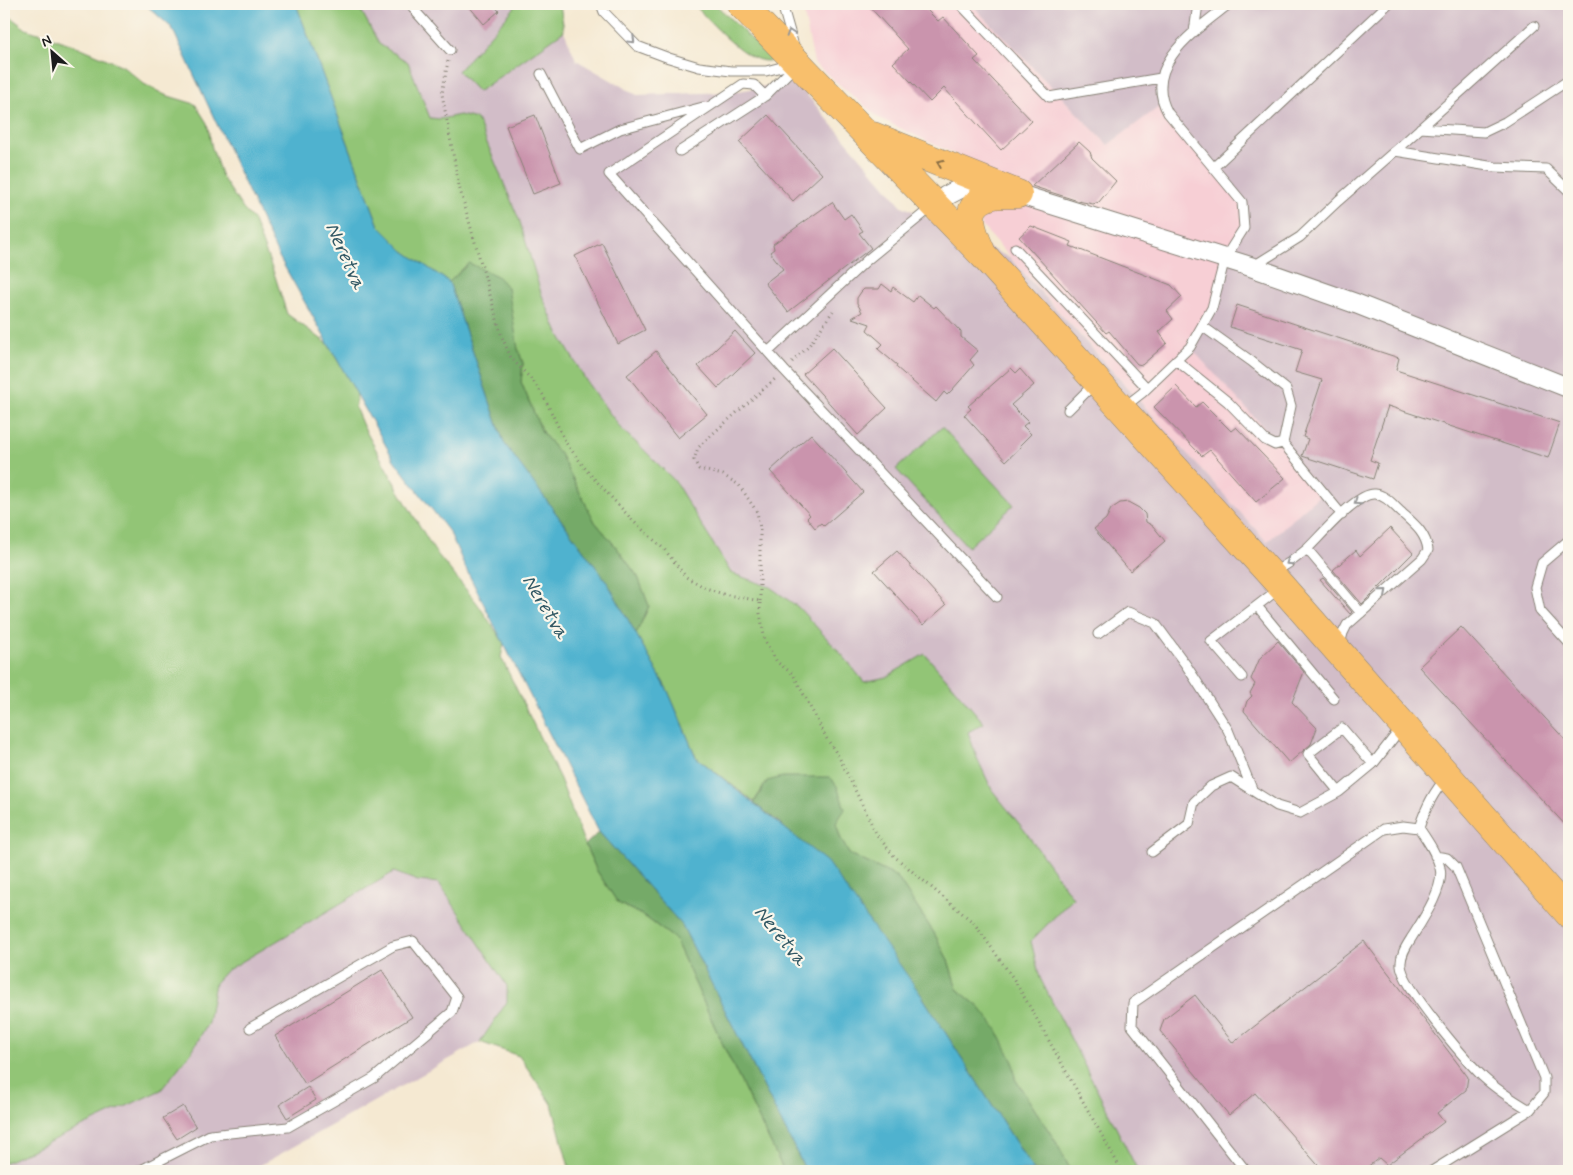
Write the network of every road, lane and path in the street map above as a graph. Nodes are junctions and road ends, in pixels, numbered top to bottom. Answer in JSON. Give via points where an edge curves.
{"nodes":[{"id":1,"x":411,"y":4,"type":"edge"},
{"id":2,"x":601,"y":4,"type":"edge"},
{"id":3,"x":740,"y":4,"type":"edge"},
{"id":4,"x":782,"y":4,"type":"edge"},
{"id":5,"x":960,"y":4,"type":"edge"},
{"id":6,"x":1198,"y":4,"type":"edge"},
{"id":7,"x":1229,"y":4,"type":"edge"},
{"id":8,"x":1388,"y":4,"type":"edge"},
{"id":9,"x":1534,"y":26,"type":"dead end"},
{"id":10,"x":1194,"y":32,"type":"junction"},
{"id":11,"x":450,"y":50,"type":"joint"},
{"id":12,"x":798,"y":63,"type":"junction"},
{"id":13,"x":541,"y":74,"type":"dead end"},
{"id":14,"x":1161,"y":78,"type":"junction"},
{"id":15,"x":1569,"y":80,"type":"edge"},
{"id":16,"x":765,"y":96,"type":"junction"},
{"id":17,"x":711,"y":105,"type":"junction"},
{"id":18,"x":1420,"y":128,"type":"junction"},
{"id":19,"x":865,"y":132,"type":"junction"},
{"id":20,"x":680,"y":151,"type":"dead end"},
{"id":21,"x":1395,"y":151,"type":"junction"},
{"id":22,"x":1214,"y":167,"type":"junction"},
{"id":23,"x":1569,"y":192,"type":"edge"},
{"id":24,"x":1018,"y":194,"type":"junction"},
{"id":25,"x":935,"y":205,"type":"junction"},
{"id":26,"x":1016,"y":248,"type":"dead end"},
{"id":27,"x":983,"y":254,"type":"junction"},
{"id":28,"x":1225,"y":258,"type":"junction"},
{"id":29,"x":1252,"y":267,"type":"junction"},
{"id":30,"x":835,"y":307,"type":"dead end"},
{"id":31,"x":1202,"y":326,"type":"junction"},
{"id":32,"x":768,"y":352,"type":"junction"},
{"id":33,"x":1176,"y":360,"type":"junction"},
{"id":34,"x":784,"y":370,"type":"junction"},
{"id":35,"x":1097,"y":381,"type":"junction"},
{"id":36,"x":1147,"y":388,"type":"junction"},
{"id":37,"x":1569,"y":388,"type":"edge"},
{"id":38,"x":1122,"y":409,"type":"junction"},
{"id":39,"x":1068,"y":410,"type":"dead end"},
{"id":40,"x":1283,"y":443,"type":"junction"},
{"id":41,"x":1342,"y":515,"type":"junction"},
{"id":42,"x":1569,"y":540,"type":"edge"},
{"id":43,"x":1307,"y":549,"type":"junction"},
{"id":44,"x":1276,"y":580,"type":"junction"},
{"id":45,"x":997,"y":597,"type":"dead end"},
{"id":46,"x":760,"y":601,"type":"junction"},
{"id":47,"x":1257,"y":606,"type":"junction"},
{"id":48,"x":1361,"y":613,"type":"junction"},
{"id":49,"x":1098,"y":634,"type":"dead end"},
{"id":50,"x":1569,"y":643,"type":"edge"},
{"id":51,"x":1338,"y":651,"type":"junction"},
{"id":52,"x":1242,"y":677,"type":"dead end"},
{"id":53,"x":1334,"y":699,"type":"dead end"},
{"id":54,"x":1404,"y":725,"type":"junction"},
{"id":55,"x":1373,"y":764,"type":"junction"},
{"id":56,"x":1448,"y":776,"type":"junction"},
{"id":57,"x":1252,"y":789,"type":"junction"},
{"id":58,"x":1339,"y":792,"type":"junction"},
{"id":59,"x":1419,"y":828,"type":"junction"},
{"id":60,"x":1152,"y":852,"type":"dead end"},
{"id":61,"x":1435,"y":856,"type":"junction"},
{"id":62,"x":1569,"y":914,"type":"edge"},
{"id":63,"x":250,"y":1028,"type":"dead end"},
{"id":64,"x":1530,"y":1110,"type":"junction"},
{"id":65,"x":138,"y":1171,"type":"edge"},
{"id":66,"x":1122,"y":1171,"type":"edge"},
{"id":67,"x":1246,"y":1171,"type":"edge"},
{"id":68,"x":1432,"y":1171,"type":"edge"}],
"edges":[{"from":1,"to":11,"type":"lane"},
{"from":2,"to":12,"type":"lane","one_way":true,"via":[[604,12],[638,46],[668,58],[699,67],[731,71],[766,71]]},
{"from":3,"to":12,"type":"main road"},
{"from":12,"to":4,"type":"lane","one_way":true},
{"from":5,"to":14,"type":"lane","via":[[1049,97]]},
{"from":6,"to":10,"type":"lane"},
{"from":7,"to":10,"type":"lane"},
{"from":8,"to":22,"type":"lane"},
{"from":9,"to":18,"type":"lane"},
{"from":10,"to":14,"type":"lane","via":[[1166,63]]},
{"from":11,"to":46,"type":"path","via":[[442,94],[459,186],[502,337],[511,358],[543,396],[566,443],[634,522],[664,549],[686,578],[723,594]]},
{"from":12,"to":16,"type":"lane"},
{"from":12,"to":19,"type":"main road"},
{"from":13,"to":17,"type":"lane","via":[[580,149],[620,129]]},
{"from":14,"to":22,"type":"lane","via":[[1161,98],[1168,113]]},
{"from":15,"to":18,"type":"lane","via":[[1484,132]]},
{"from":16,"to":17,"type":"lane","via":[[754,85],[743,84]]},
{"from":16,"to":20,"type":"lane"},
{"from":17,"to":32,"type":"lane","via":[[609,174]]},
{"from":18,"to":21,"type":"lane"},
{"from":24,"to":19,"type":"main road","one_way":true},
{"from":19,"to":25,"type":"main road"},
{"from":21,"to":23,"type":"lane","via":[[1495,167],[1546,169]]},
{"from":21,"to":29,"type":"lane","via":[[1300,237]]},
{"from":22,"to":28,"type":"lane","via":[[1242,202],[1244,228]]},
{"from":24,"to":25,"type":"street","via":[[977,185],[965,186]]},
{"from":24,"to":27,"type":"main road","via":[[988,196],[973,208],[972,229]]},
{"from":24,"to":28,"type":"street"},
{"from":25,"to":27,"type":"main road"},
{"from":25,"to":32,"type":"lane","via":[[868,260]]},
{"from":26,"to":36,"type":"lane"},
{"from":27,"to":35,"type":"main road"},
{"from":28,"to":29,"type":"street"},
{"from":28,"to":31,"type":"lane","via":[[1212,308]]},
{"from":29,"to":37,"type":"street","via":[[1357,304]]},
{"from":30,"to":34,"type":"path","via":[[808,347]]},
{"from":31,"to":33,"type":"lane","via":[[1190,347]]},
{"from":31,"to":40,"type":"lane","via":[[1286,389],[1291,406]]},
{"from":32,"to":34,"type":"lane"},
{"from":33,"to":36,"type":"lane"},
{"from":33,"to":40,"type":"lane","via":[[1228,402],[1265,440]]},
{"from":34,"to":45,"type":"lane"},
{"from":34,"to":46,"type":"path","via":[[698,448],[694,460],[699,470],[723,475],[739,485],[757,512]]},
{"from":35,"to":38,"type":"main road"},
{"from":35,"to":39,"type":"lane"},
{"from":36,"to":38,"type":"lane"},
{"from":38,"to":44,"type":"main road"},
{"from":40,"to":41,"type":"lane"},
{"from":41,"to":43,"type":"lane"},
{"from":48,"to":41,"type":"lane","one_way":true,"via":[[1422,559],[1428,550],[1427,540],[1384,496],[1373,493],[1357,500]]},
{"from":42,"to":50,"type":"lane","via":[[1542,563],[1535,587],[1540,611]]},
{"from":43,"to":44,"type":"lane","one_way":true,"via":[[1289,563]]},
{"from":43,"to":48,"type":"lane"},
{"from":44,"to":47,"type":"lane"},
{"from":44,"to":51,"type":"main road"},
{"from":46,"to":66,"type":"path","via":[[765,641],[777,662],[793,674],[877,835],[894,856],[974,923],[1022,992]]},
{"from":47,"to":52,"type":"lane","via":[[1211,641]]},
{"from":47,"to":53,"type":"lane"},
{"from":48,"to":51,"type":"lane","via":[[1343,633]]},
{"from":49,"to":57,"type":"lane","via":[[1128,612],[1155,623],[1186,664],[1228,730]]},
{"from":51,"to":54,"type":"main road"},
{"from":54,"to":55,"type":"lane"},
{"from":54,"to":56,"type":"main road"},
{"from":55,"to":58,"type":"lane"},
{"from":55,"to":58,"type":"lane","via":[[1342,728],[1308,754]]},
{"from":56,"to":59,"type":"lane","via":[[1438,786]]},
{"from":56,"to":62,"type":"main road"},
{"from":57,"to":58,"type":"lane","via":[[1277,806],[1300,813]]},
{"from":57,"to":60,"type":"lane","via":[[1230,777],[1211,786],[1194,802],[1189,824]]},
{"from":59,"to":61,"type":"lane"},
{"from":59,"to":67,"type":"lane","via":[[1384,828],[1133,1003],[1132,1026]]},
{"from":61,"to":64,"type":"lane","via":[[1447,858],[1456,867],[1544,1078],[1544,1092]]},
{"from":61,"to":64,"type":"lane","via":[[1441,869],[1439,887],[1404,951],[1401,965],[1405,977],[1436,1022],[1483,1077],[1507,1097]]},
{"from":63,"to":65,"type":"lane","via":[[393,946],[414,941],[457,997],[452,1012],[374,1078],[288,1128],[210,1135]]},
{"from":64,"to":68,"type":"lane"}]}
